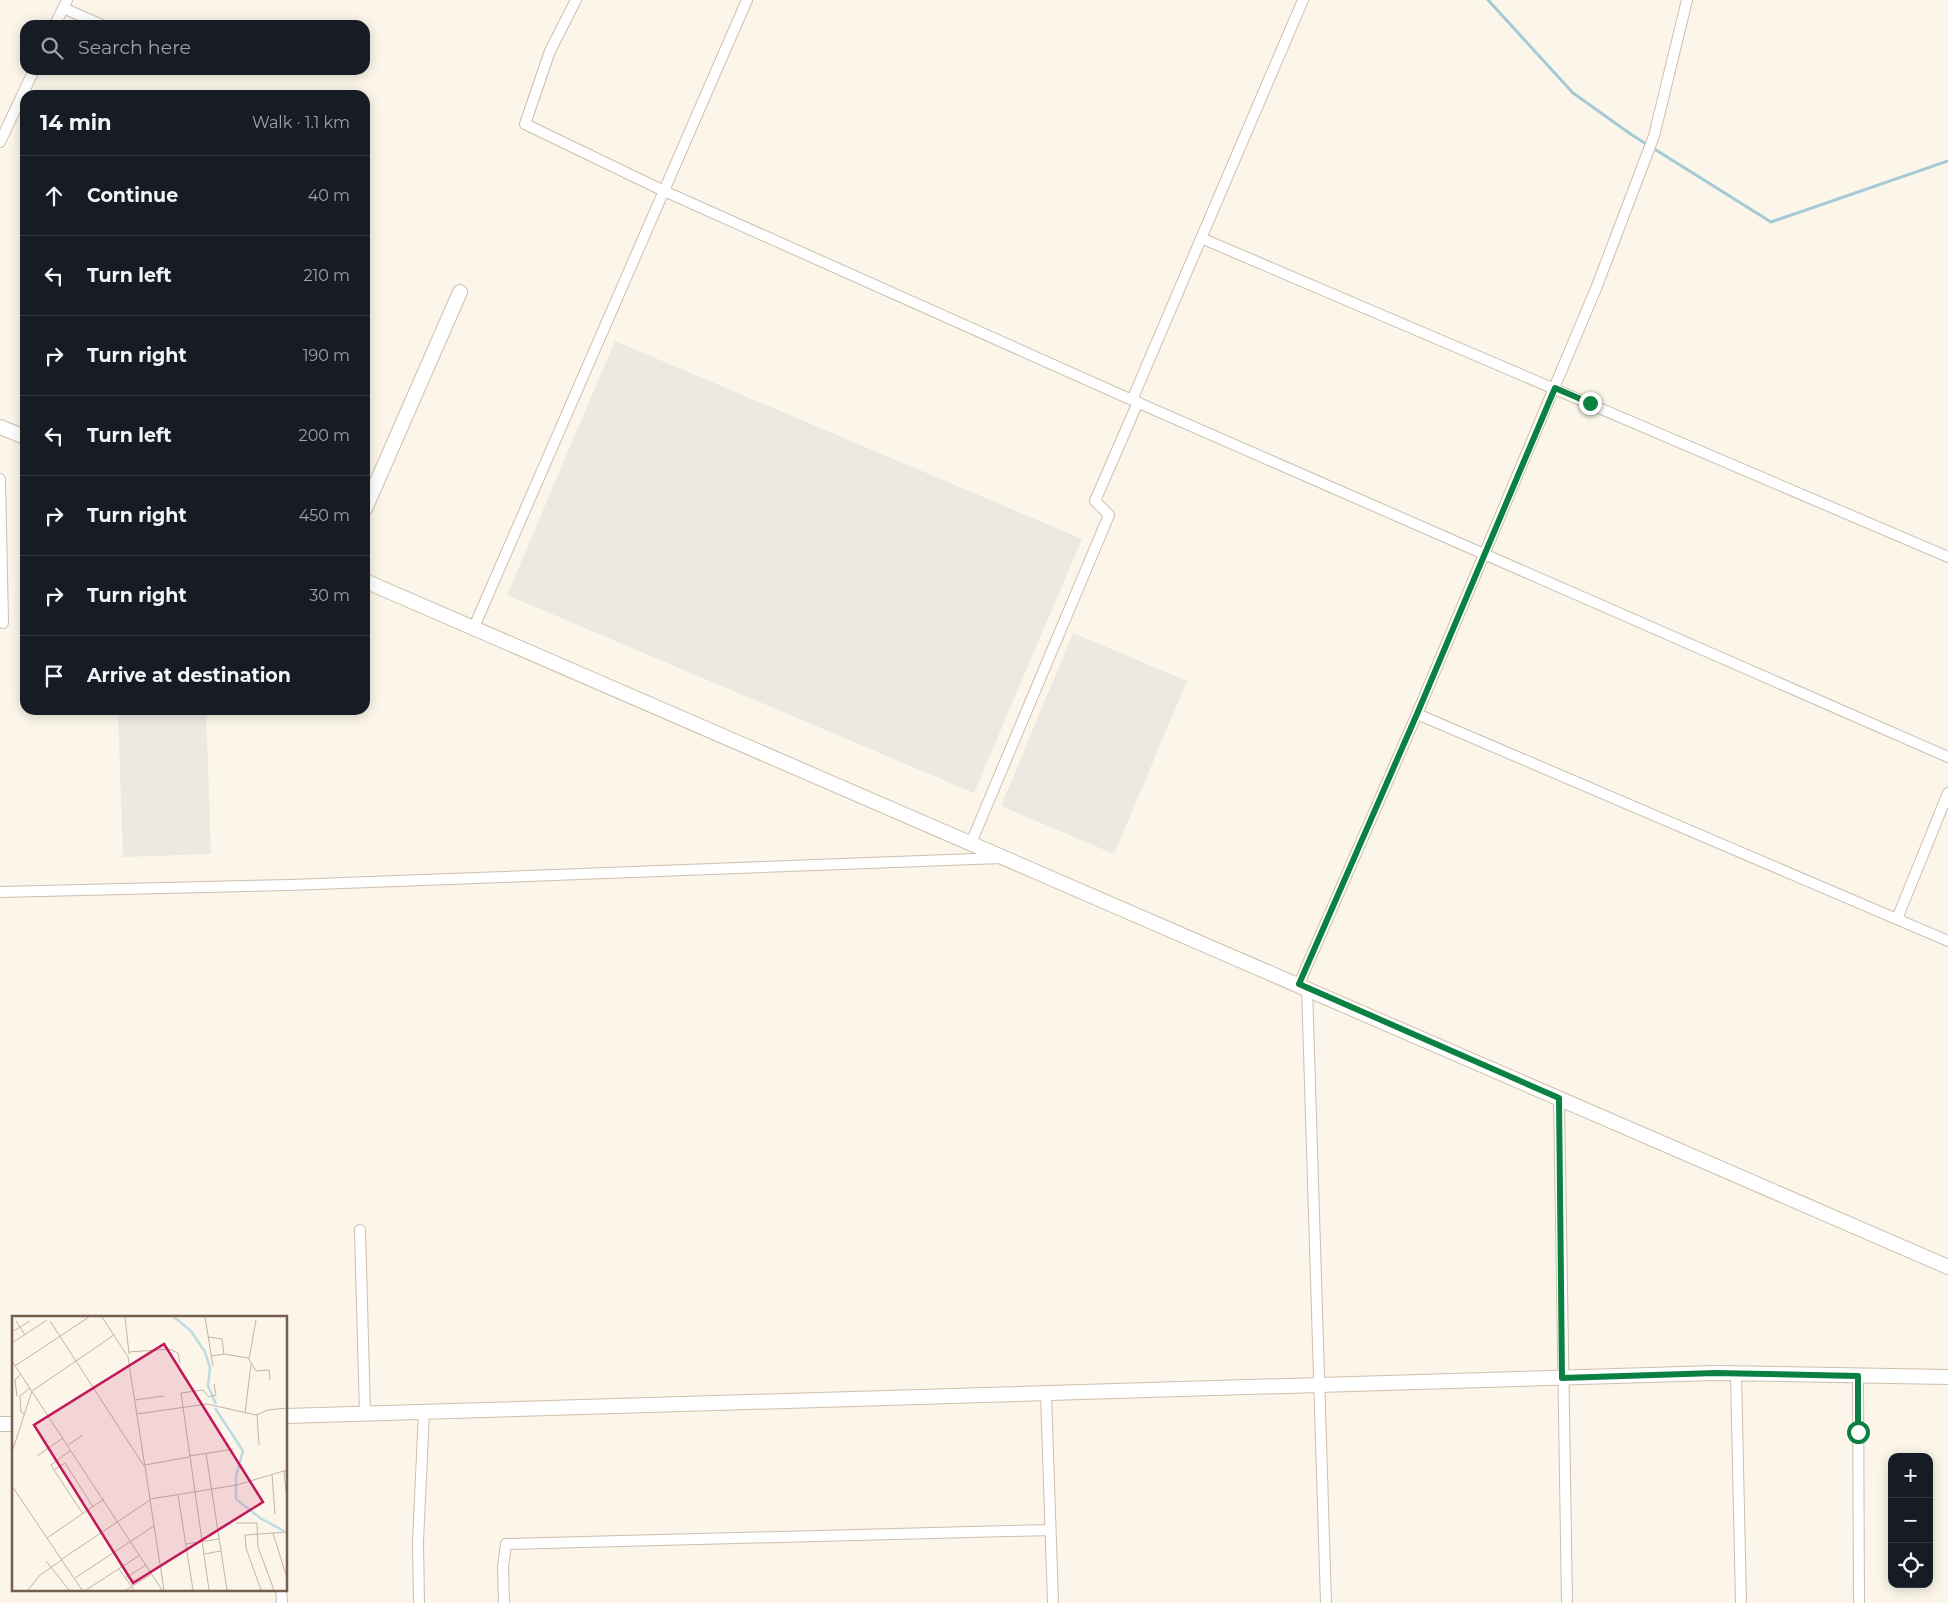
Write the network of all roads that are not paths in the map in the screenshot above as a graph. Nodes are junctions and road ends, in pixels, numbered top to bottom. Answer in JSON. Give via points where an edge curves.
{"nodes":[{"id":1,"x":576,"y":0,"type":"edge"},
{"id":2,"x":747,"y":0,"type":"edge"},
{"id":3,"x":1303,"y":0,"type":"edge"},
{"id":4,"x":1687,"y":0,"type":"edge"},
{"id":5,"x":65,"y":4,"type":"edge"},
{"id":6,"x":57,"y":20,"type":"edge"},
{"id":7,"x":93,"y":20,"type":"edge"},
{"id":8,"x":32,"y":75,"type":"edge"},
{"id":9,"x":25,"y":90,"type":"edge"},
{"id":10,"x":20,"y":100,"type":"edge"},
{"id":11,"x":0,"y":142,"type":"edge"},
{"id":12,"x":664,"y":191,"type":"junction"},
{"id":13,"x":1201,"y":238,"type":"junction"},
{"id":14,"x":460,"y":292,"type":"dead end"},
{"id":15,"x":1555,"y":388,"type":"junction"},
{"id":16,"x":1135,"y":401,"type":"junction"},
{"id":17,"x":0,"y":427,"type":"edge"},
{"id":18,"x":20,"y":435,"type":"edge"},
{"id":19,"x":0,"y":478,"type":"edge"},
{"id":20,"x":370,"y":498,"type":"edge"},
{"id":21,"x":1485,"y":554,"type":"junction"},
{"id":22,"x":1948,"y":557,"type":"edge"},
{"id":23,"x":370,"y":582,"type":"edge"},
{"id":24,"x":3,"y":623,"type":"dead end"},
{"id":25,"x":474,"y":627,"type":"junction"},
{"id":26,"x":1417,"y":714,"type":"junction"},
{"id":27,"x":1948,"y":756,"type":"edge"},
{"id":28,"x":1948,"y":793,"type":"edge"},
{"id":29,"x":971,"y":843,"type":"junction"},
{"id":30,"x":1007,"y":858,"type":"junction"},
{"id":31,"x":0,"y":892,"type":"edge"},
{"id":32,"x":1897,"y":919,"type":"junction"},
{"id":33,"x":1948,"y":941,"type":"edge"},
{"id":34,"x":1303,"y":986,"type":"junction"},
{"id":35,"x":1559,"y":1098,"type":"junction"},
{"id":36,"x":360,"y":1230,"type":"dead end"},
{"id":37,"x":1948,"y":1266,"type":"edge"},
{"id":38,"x":1736,"y":1373,"type":"junction"},
{"id":39,"x":1858,"y":1376,"type":"junction"},
{"id":40,"x":1948,"y":1377,"type":"edge"},
{"id":41,"x":1562,"y":1378,"type":"junction"},
{"id":42,"x":1319,"y":1385,"type":"junction"},
{"id":43,"x":1046,"y":1394,"type":"junction"},
{"id":44,"x":424,"y":1412,"type":"junction"},
{"id":45,"x":366,"y":1414,"type":"junction"},
{"id":46,"x":288,"y":1416,"type":"edge"},
{"id":47,"x":1050,"y":1530,"type":"junction"},
{"id":48,"x":281,"y":1590,"type":"edge"},
{"id":49,"x":282,"y":1603,"type":"edge"},
{"id":50,"x":419,"y":1603,"type":"edge"},
{"id":51,"x":504,"y":1603,"type":"edge"},
{"id":52,"x":1052,"y":1603,"type":"edge"},
{"id":53,"x":1326,"y":1603,"type":"edge"},
{"id":54,"x":1567,"y":1603,"type":"edge"},
{"id":55,"x":1741,"y":1603,"type":"edge"},
{"id":56,"x":1859,"y":1603,"type":"edge"}],
"edges":[{"from":1,"to":12,"type":"street","via":[[550,52],[525,124]]},
{"from":2,"to":12,"type":"street"},
{"from":3,"to":13,"type":"street"},
{"from":4,"to":15,"type":"street","via":[[1654,136]]},
{"from":5,"to":6,"type":"street"},
{"from":5,"to":7,"type":"street"},
{"from":8,"to":9,"type":"street"},
{"from":10,"to":11,"type":"street"},
{"from":12,"to":16,"type":"street"},
{"from":12,"to":25,"type":"street"},
{"from":13,"to":15,"type":"street"},
{"from":13,"to":16,"type":"street"},
{"from":14,"to":20,"type":"street"},
{"from":15,"to":21,"type":"street"},
{"from":15,"to":22,"type":"street"},
{"from":16,"to":21,"type":"street"},
{"from":16,"to":29,"type":"street","via":[[1094,501],[1109,515]]},
{"from":17,"to":18,"type":"street"},
{"from":19,"to":24,"type":"street"},
{"from":21,"to":26,"type":"street"},
{"from":21,"to":27,"type":"street"},
{"from":23,"to":25,"type":"street"},
{"from":25,"to":29,"type":"street"},
{"from":26,"to":32,"type":"street"},
{"from":26,"to":34,"type":"street"},
{"from":28,"to":32,"type":"street"},
{"from":29,"to":30,"type":"street"},
{"from":30,"to":31,"type":"street","via":[[290,885]]},
{"from":30,"to":34,"type":"street"},
{"from":32,"to":33,"type":"street"},
{"from":34,"to":35,"type":"street"},
{"from":34,"to":42,"type":"street"},
{"from":35,"to":37,"type":"street"},
{"from":35,"to":41,"type":"street"},
{"from":36,"to":45,"type":"street"},
{"from":38,"to":39,"type":"street"},
{"from":38,"to":41,"type":"street"},
{"from":38,"to":55,"type":"street"},
{"from":39,"to":40,"type":"street"},
{"from":39,"to":56,"type":"street"},
{"from":41,"to":42,"type":"street"},
{"from":41,"to":54,"type":"street"},
{"from":42,"to":43,"type":"street"},
{"from":42,"to":53,"type":"street"},
{"from":43,"to":44,"type":"street"},
{"from":43,"to":47,"type":"street"},
{"from":44,"to":45,"type":"street"},
{"from":44,"to":50,"type":"street","via":[[418,1542]]},
{"from":45,"to":46,"type":"street"},
{"from":47,"to":51,"type":"street","via":[[506,1544]]},
{"from":47,"to":52,"type":"street"},
{"from":48,"to":49,"type":"street"}]}
